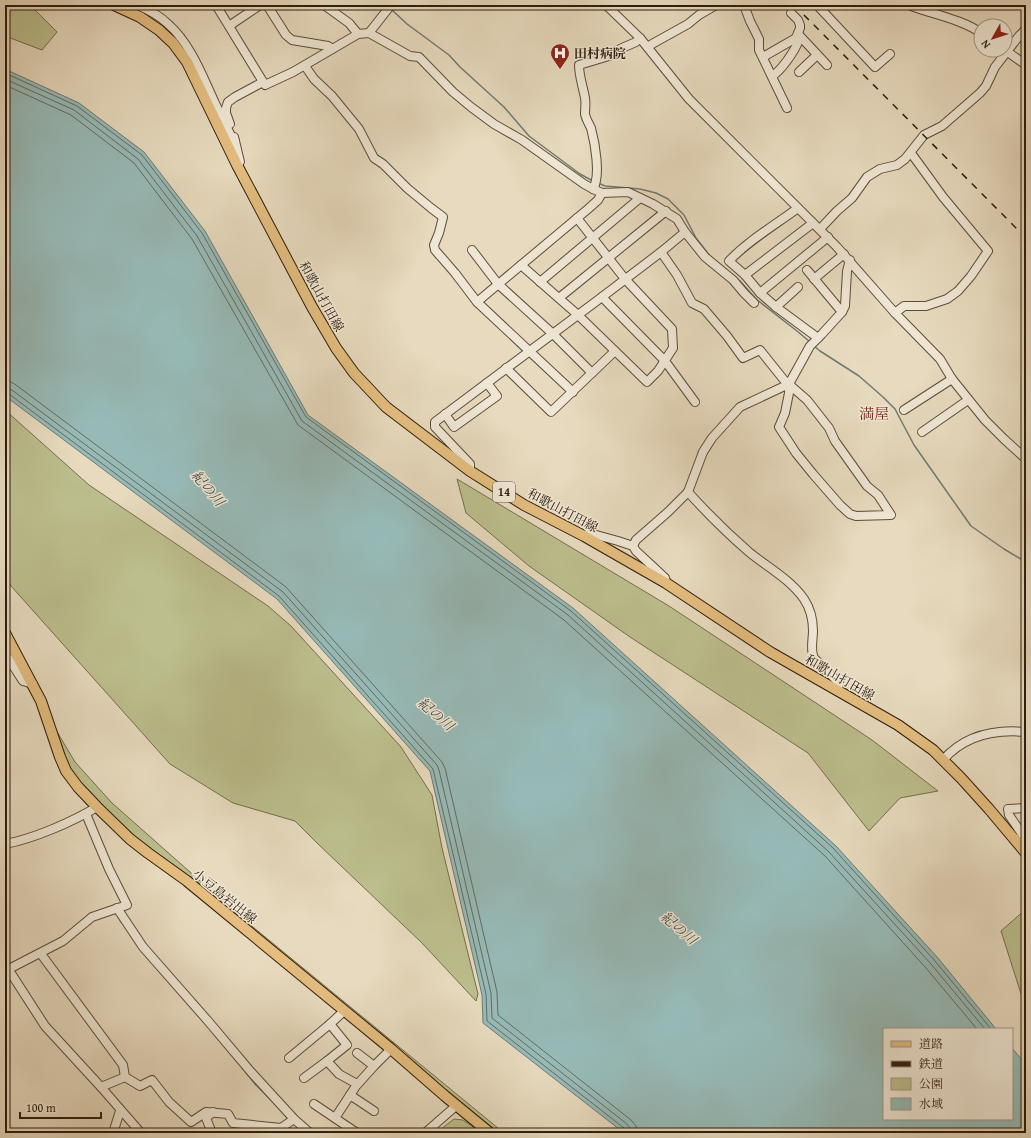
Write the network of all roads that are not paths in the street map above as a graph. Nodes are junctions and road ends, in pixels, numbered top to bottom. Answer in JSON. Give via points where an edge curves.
{"nodes":[{"id":1,"x":114,"y":5,"type":"edge"},
{"id":2,"x":137,"y":5,"type":"edge"},
{"id":3,"x":216,"y":5,"type":"edge"},
{"id":4,"x":260,"y":5,"type":"edge"},
{"id":5,"x":267,"y":5,"type":"edge"},
{"id":6,"x":324,"y":5,"type":"edge"},
{"id":7,"x":606,"y":5,"type":"edge"},
{"id":8,"x":716,"y":5,"type":"edge"},
{"id":9,"x":744,"y":5,"type":"edge"},
{"id":10,"x":817,"y":5,"type":"edge"},
{"id":11,"x":909,"y":5,"type":"edge"},
{"id":12,"x":389,"y":6,"type":"edge"},
{"id":13,"x":791,"y":14,"type":"dead end"},
{"id":14,"x":229,"y":26,"type":"junction"},
{"id":15,"x":973,"y":28,"type":"edge"},
{"id":16,"x":1026,"y":29,"type":"edge"},
{"id":17,"x":369,"y":33,"type":"junction"},
{"id":18,"x":358,"y":34,"type":"junction"},
{"id":19,"x":797,"y":36,"type":"junction"},
{"id":20,"x":640,"y":38,"type":"junction"},
{"id":21,"x":1013,"y":43,"type":"edge"},
{"id":22,"x":648,"y":47,"type":"junction"},
{"id":23,"x":332,"y":49,"type":"junction"},
{"id":24,"x":890,"y":54,"type":"dead end"},
{"id":25,"x":818,"y":55,"type":"junction"},
{"id":26,"x":1013,"y":56,"type":"edge"},
{"id":27,"x":763,"y":57,"type":"junction"},
{"id":28,"x":1001,"y":58,"type":"edge"},
{"id":29,"x":827,"y":65,"type":"dead end"},
{"id":30,"x":1026,"y":65,"type":"edge"},
{"id":31,"x":305,"y":66,"type":"junction"},
{"id":32,"x":799,"y":72,"type":"dead end"},
{"id":33,"x":772,"y":76,"type":"junction"},
{"id":34,"x":263,"y":82,"type":"junction"},
{"id":35,"x":787,"y":108,"type":"dead end"},
{"id":36,"x":235,"y":141,"type":"junction"},
{"id":37,"x":911,"y":153,"type":"junction"},
{"id":38,"x":237,"y":165,"type":"junction"},
{"id":39,"x":594,"y":188,"type":"junction"},
{"id":40,"x":602,"y":193,"type":"junction"},
{"id":41,"x":640,"y":198,"type":"junction"},
{"id":42,"x":798,"y":208,"type":"junction"},
{"id":43,"x":666,"y":212,"type":"junction"},
{"id":44,"x":576,"y":218,"type":"junction"},
{"id":45,"x":813,"y":223,"type":"junction"},
{"id":46,"x":820,"y":229,"type":"junction"},
{"id":47,"x":685,"y":232,"type":"junction"},
{"id":48,"x":828,"y":237,"type":"junction"},
{"id":49,"x":592,"y":238,"type":"junction"},
{"id":50,"x":472,"y":250,"type":"dead end"},
{"id":51,"x":661,"y":252,"type":"junction"},
{"id":52,"x":847,"y":257,"type":"junction"},
{"id":53,"x":609,"y":258,"type":"junction"},
{"id":54,"x":521,"y":265,"type":"junction"},
{"id":55,"x":807,"y":270,"type":"dead end"},
{"id":56,"x":745,"y":275,"type":"junction"},
{"id":57,"x":625,"y":278,"type":"junction"},
{"id":58,"x":814,"y":279,"type":"junction"},
{"id":59,"x":540,"y":282,"type":"junction"},
{"id":60,"x":498,"y":284,"type":"junction"},
{"id":61,"x":798,"y":288,"type":"dead end"},
{"id":62,"x":760,"y":293,"type":"junction"},
{"id":63,"x":602,"y":297,"type":"junction"},
{"id":64,"x":559,"y":298,"type":"junction"},
{"id":65,"x":477,"y":302,"type":"junction"},
{"id":66,"x":754,"y":303,"type":"dead end"},
{"id":67,"x":776,"y":307,"type":"junction"},
{"id":68,"x":842,"y":312,"type":"junction"},
{"id":69,"x":895,"y":313,"type":"junction"},
{"id":70,"x":578,"y":315,"type":"junction"},
{"id":71,"x":553,"y":334,"type":"junction"},
{"id":72,"x":814,"y":342,"type":"junction"},
{"id":73,"x":530,"y":351,"type":"junction"},
{"id":74,"x":615,"y":351,"type":"junction"},
{"id":75,"x":664,"y":361,"type":"junction"},
{"id":76,"x":506,"y":368,"type":"junction"},
{"id":77,"x":592,"y":373,"type":"junction"},
{"id":78,"x":952,"y":379,"type":"junction"},
{"id":79,"x":487,"y":383,"type":"junction"},
{"id":80,"x":789,"y":384,"type":"junction"},
{"id":81,"x":573,"y":392,"type":"junction"},
{"id":82,"x":968,"y":400,"type":"junction"},
{"id":83,"x":695,"y":402,"type":"dead end"},
{"id":84,"x":904,"y":410,"type":"dead end"},
{"id":85,"x":445,"y":414,"type":"junction"},
{"id":86,"x":922,"y":432,"type":"dead end"},
{"id":87,"x":1026,"y":459,"type":"edge"},
{"id":88,"x":470,"y":471,"type":"junction"},
{"id":89,"x":688,"y":492,"type":"junction"},
{"id":90,"x":584,"y":536,"type":"junction"},
{"id":91,"x":634,"y":546,"type":"junction"},
{"id":92,"x":666,"y":583,"type":"junction"},
{"id":93,"x":5,"y":633,"type":"edge"},
{"id":94,"x":5,"y":653,"type":"edge"},
{"id":95,"x":33,"y":684,"type":"junction"},
{"id":96,"x":838,"y":691,"type":"junction"},
{"id":97,"x":1026,"y":732,"type":"edge"},
{"id":98,"x":942,"y":760,"type":"junction"},
{"id":99,"x":97,"y":807,"type":"junction"},
{"id":100,"x":1026,"y":808,"type":"edge"},
{"id":101,"x":86,"y":814,"type":"junction"},
{"id":102,"x":1026,"y":840,"type":"edge"},
{"id":103,"x":5,"y":844,"type":"edge"},
{"id":104,"x":1026,"y":853,"type":"edge"},
{"id":105,"x":116,"y":908,"type":"junction"},
{"id":106,"x":41,"y":954,"type":"junction"},
{"id":107,"x":6,"y":968,"type":"edge"},
{"id":108,"x":344,"y":1011,"type":"junction"},
{"id":109,"x":330,"y":1024,"type":"junction"},
{"id":110,"x":391,"y":1049,"type":"junction"},
{"id":111,"x":357,"y":1053,"type":"dead end"},
{"id":112,"x":289,"y":1058,"type":"dead end"},
{"id":113,"x":327,"y":1061,"type":"junction"},
{"id":114,"x":374,"y":1066,"type":"junction"},
{"id":115,"x":125,"y":1077,"type":"junction"},
{"id":116,"x":304,"y":1078,"type":"dead end"},
{"id":117,"x":358,"y":1084,"type":"junction"},
{"id":118,"x":101,"y":1087,"type":"junction"},
{"id":119,"x":350,"y":1095,"type":"junction"},
{"id":120,"x":314,"y":1104,"type":"dead end"},
{"id":121,"x":457,"y":1106,"type":"junction"},
{"id":122,"x":374,"y":1110,"type":"dead end"},
{"id":123,"x":120,"y":1111,"type":"junction"},
{"id":124,"x":212,"y":1112,"type":"junction"},
{"id":125,"x":335,"y":1118,"type":"junction"},
{"id":126,"x":294,"y":1119,"type":"junction"},
{"id":127,"x":113,"y":1133,"type":"edge"},
{"id":128,"x":141,"y":1133,"type":"edge"},
{"id":129,"x":210,"y":1133,"type":"edge"},
{"id":130,"x":310,"y":1133,"type":"edge"},
{"id":131,"x":357,"y":1133,"type":"edge"},
{"id":132,"x":425,"y":1133,"type":"edge"},
{"id":133,"x":490,"y":1133,"type":"edge"}],
"edges":[{"from":1,"to":38,"type":"main road","name":"和歌山打田線","number":"14","via":[[140,17],[173,43],[187,62]]},
{"from":2,"to":36,"type":"street","via":[[160,17],[184,41]]},
{"from":3,"to":14,"type":"street"},
{"from":4,"to":14,"type":"street"},
{"from":5,"to":23,"type":"street","via":[[286,36],[292,40],[328,46]]},
{"from":6,"to":18,"type":"street","via":[[349,23]]},
{"from":7,"to":20,"type":"street"},
{"from":8,"to":22,"type":"street"},
{"from":9,"to":27,"type":"street","via":[[759,39]]},
{"from":10,"to":24,"type":"street","via":[[875,67]]},
{"from":11,"to":15,"type":"street"},
{"from":12,"to":17,"type":"street"},
{"from":13,"to":19,"type":"street","via":[[800,25]]},
{"from":14,"to":34,"type":"street"},
{"from":16,"to":21,"type":"street"},
{"from":17,"to":18,"type":"street"},
{"from":17,"to":39,"type":"street","via":[[410,56],[419,57],[471,107]]},
{"from":18,"to":23,"type":"street"},
{"from":19,"to":25,"type":"street"},
{"from":19,"to":27,"type":"street"},
{"from":19,"to":33,"type":"street","via":[[798,42],[792,54]]},
{"from":20,"to":22,"type":"street"},
{"from":20,"to":39,"type":"street","via":[[609,56],[579,65],[585,114],[591,129],[597,162]]},
{"from":22,"to":42,"type":"street","via":[[689,99]]},
{"from":23,"to":31,"type":"street"},
{"from":25,"to":29,"type":"street"},
{"from":25,"to":32,"type":"street"},
{"from":26,"to":30,"type":"street"},
{"from":27,"to":33,"type":"street"},
{"from":28,"to":37,"type":"street","via":[[980,93],[942,126],[924,135]]},
{"from":31,"to":34,"type":"street","via":[[265,85]]},
{"from":31,"to":65,"type":"street","via":[[358,129],[374,158],[443,217],[434,245],[435,250]]},
{"from":33,"to":35,"type":"street"},
{"from":34,"to":36,"type":"street","via":[[228,102],[226,113]]},
{"from":36,"to":38,"type":"street","via":[[240,162]]},
{"from":37,"to":46,"type":"street","via":[[897,165],[880,169],[867,177],[852,198]]},
{"from":37,"to":69,"type":"street","via":[[943,197],[988,251],[963,286],[947,299],[926,306],[904,306]]},
{"from":38,"to":88,"type":"main road","name":"和歌山打田線","number":"14","via":[[312,307],[354,373],[386,407]]},
{"from":39,"to":40,"type":"street"},
{"from":40,"to":41,"type":"street","via":[[628,192]]},
{"from":40,"to":44,"type":"street","via":[[598,200]]},
{"from":41,"to":43,"type":"street"},
{"from":41,"to":49,"type":"street"},
{"from":42,"to":45,"type":"street"},
{"from":42,"to":56,"type":"street","via":[[758,236],[729,261]]},
{"from":43,"to":47,"type":"street","via":[[677,219]]},
{"from":43,"to":53,"type":"street"},
{"from":44,"to":49,"type":"street"},
{"from":44,"to":54,"type":"street"},
{"from":45,"to":46,"type":"street"},
{"from":45,"to":56,"type":"street"},
{"from":46,"to":48,"type":"street"},
{"from":47,"to":51,"type":"street"},
{"from":47,"to":66,"type":"street","via":[[705,257]]},
{"from":48,"to":52,"type":"street"},
{"from":48,"to":62,"type":"street"},
{"from":49,"to":53,"type":"street"},
{"from":49,"to":59,"type":"street"},
{"from":50,"to":60,"type":"street"},
{"from":51,"to":57,"type":"street"},
{"from":51,"to":80,"type":"street","via":[[692,303],[704,308],[743,358],[760,350]]},
{"from":52,"to":58,"type":"street"},
{"from":52,"to":68,"type":"street","via":[[845,306]]},
{"from":52,"to":69,"type":"street"},
{"from":53,"to":57,"type":"street"},
{"from":53,"to":64,"type":"street"},
{"from":54,"to":59,"type":"street"},
{"from":54,"to":60,"type":"street"},
{"from":55,"to":58,"type":"street"},
{"from":56,"to":62,"type":"street"},
{"from":57,"to":63,"type":"street"},
{"from":57,"to":75,"type":"street","via":[[672,329],[673,348]]},
{"from":58,"to":68,"type":"street"},
{"from":59,"to":64,"type":"street"},
{"from":60,"to":65,"type":"street"},
{"from":60,"to":71,"type":"street"},
{"from":61,"to":67,"type":"street"},
{"from":62,"to":67,"type":"street"},
{"from":63,"to":70,"type":"street"},
{"from":63,"to":75,"type":"street"},
{"from":64,"to":70,"type":"street"},
{"from":65,"to":73,"type":"street"},
{"from":67,"to":72,"type":"street"},
{"from":68,"to":72,"type":"street"},
{"from":69,"to":78,"type":"street","via":[[940,359]]},
{"from":70,"to":71,"type":"street"},
{"from":70,"to":74,"type":"street"},
{"from":71,"to":73,"type":"street"},
{"from":71,"to":77,"type":"street"},
{"from":72,"to":80,"type":"street"},
{"from":73,"to":76,"type":"street"},
{"from":73,"to":81,"type":"street"},
{"from":74,"to":75,"type":"street","via":[[647,382]]},
{"from":74,"to":77,"type":"street"},
{"from":75,"to":83,"type":"street"},
{"from":76,"to":79,"type":"street"},
{"from":76,"to":81,"type":"street","via":[[551,412]]},
{"from":77,"to":81,"type":"street"},
{"from":78,"to":82,"type":"street"},
{"from":78,"to":84,"type":"street"},
{"from":79,"to":85,"type":"street"},
{"from":79,"to":85,"type":"street","via":[[497,396],[454,427]]},
{"from":80,"to":80,"type":"street","via":[[816,411],[863,480],[878,495],[891,515],[850,514],[796,453],[779,427],[785,413]]},
{"from":80,"to":89,"type":"street","via":[[740,407],[703,452]]},
{"from":82,"to":86,"type":"street"},
{"from":82,"to":87,"type":"street"},
{"from":85,"to":88,"type":"street","via":[[435,422],[435,427],[470,464]]},
{"from":88,"to":90,"type":"main road","name":"和歌山打田線","number":"14","via":[[524,505]]},
{"from":89,"to":91,"type":"street","via":[[636,540]]},
{"from":89,"to":96,"type":"street","via":[[729,534],[787,580],[805,600],[813,630],[812,654],[839,683]]},
{"from":90,"to":91,"type":"street","via":[[589,533]]},
{"from":90,"to":92,"type":"main road","name":"和歌山打田線","number":"14"},
{"from":91,"to":92,"type":"street","via":[[636,551],[665,578]]},
{"from":92,"to":96,"type":"main road","name":"和歌山打田線","number":"14","via":[[770,652]]},
{"from":93,"to":95,"type":"main road","name":"小豆島岩出線"},
{"from":94,"to":95,"type":"street","via":[[23,681]]},
{"from":95,"to":99,"type":"main road","name":"小豆島岩出線","via":[[66,771]]},
{"from":96,"to":98,"type":"main road","name":"和歌山打田線","number":"14","via":[[898,725],[933,750]]},
{"from":97,"to":98,"type":"street","via":[[995,732],[978,736],[950,751]]},
{"from":98,"to":104,"type":"main road","name":"和歌山打田線","number":"14","via":[[989,809]]},
{"from":99,"to":101,"type":"street"},
{"from":99,"to":108,"type":"main road","name":"小豆島岩出線","via":[[130,839],[187,881]]},
{"from":100,"to":102,"type":"street","via":[[1008,809],[1009,815]]},
{"from":101,"to":103,"type":"street","via":[[37,835]]},
{"from":101,"to":105,"type":"street","via":[[127,905]]},
{"from":105,"to":106,"type":"street","via":[[92,917],[63,941]]},
{"from":105,"to":126,"type":"street","via":[[143,947]]},
{"from":106,"to":107,"type":"street"},
{"from":106,"to":115,"type":"street","via":[[124,1065]]},
{"from":107,"to":118,"type":"street","via":[[45,1026]]},
{"from":108,"to":109,"type":"street"},
{"from":108,"to":110,"type":"main road","name":"小豆島岩出線"},
{"from":109,"to":112,"type":"street"},
{"from":109,"to":113,"type":"street","via":[[347,1045]]},
{"from":110,"to":114,"type":"street"},
{"from":110,"to":121,"type":"main road","name":"小豆島岩出線"},
{"from":111,"to":114,"type":"street"},
{"from":113,"to":116,"type":"street"},
{"from":113,"to":117,"type":"street","via":[[339,1074]]},
{"from":114,"to":117,"type":"street"},
{"from":115,"to":118,"type":"street"},
{"from":115,"to":124,"type":"street","via":[[140,1086],[152,1080],[169,1102],[191,1122],[206,1112]]},
{"from":117,"to":119,"type":"street"},
{"from":118,"to":123,"type":"street"},
{"from":119,"to":122,"type":"street"},
{"from":119,"to":125,"type":"street"},
{"from":120,"to":125,"type":"street"},
{"from":121,"to":132,"type":"street"},
{"from":121,"to":133,"type":"main road","name":"小豆島岩出線"},
{"from":123,"to":127,"type":"street"},
{"from":123,"to":128,"type":"street"},
{"from":124,"to":126,"type":"street","via":[[228,1114],[233,1123],[281,1128]]},
{"from":124,"to":129,"type":"street","via":[[206,1118]]},
{"from":125,"to":131,"type":"street"},
{"from":126,"to":130,"type":"street"}]}
